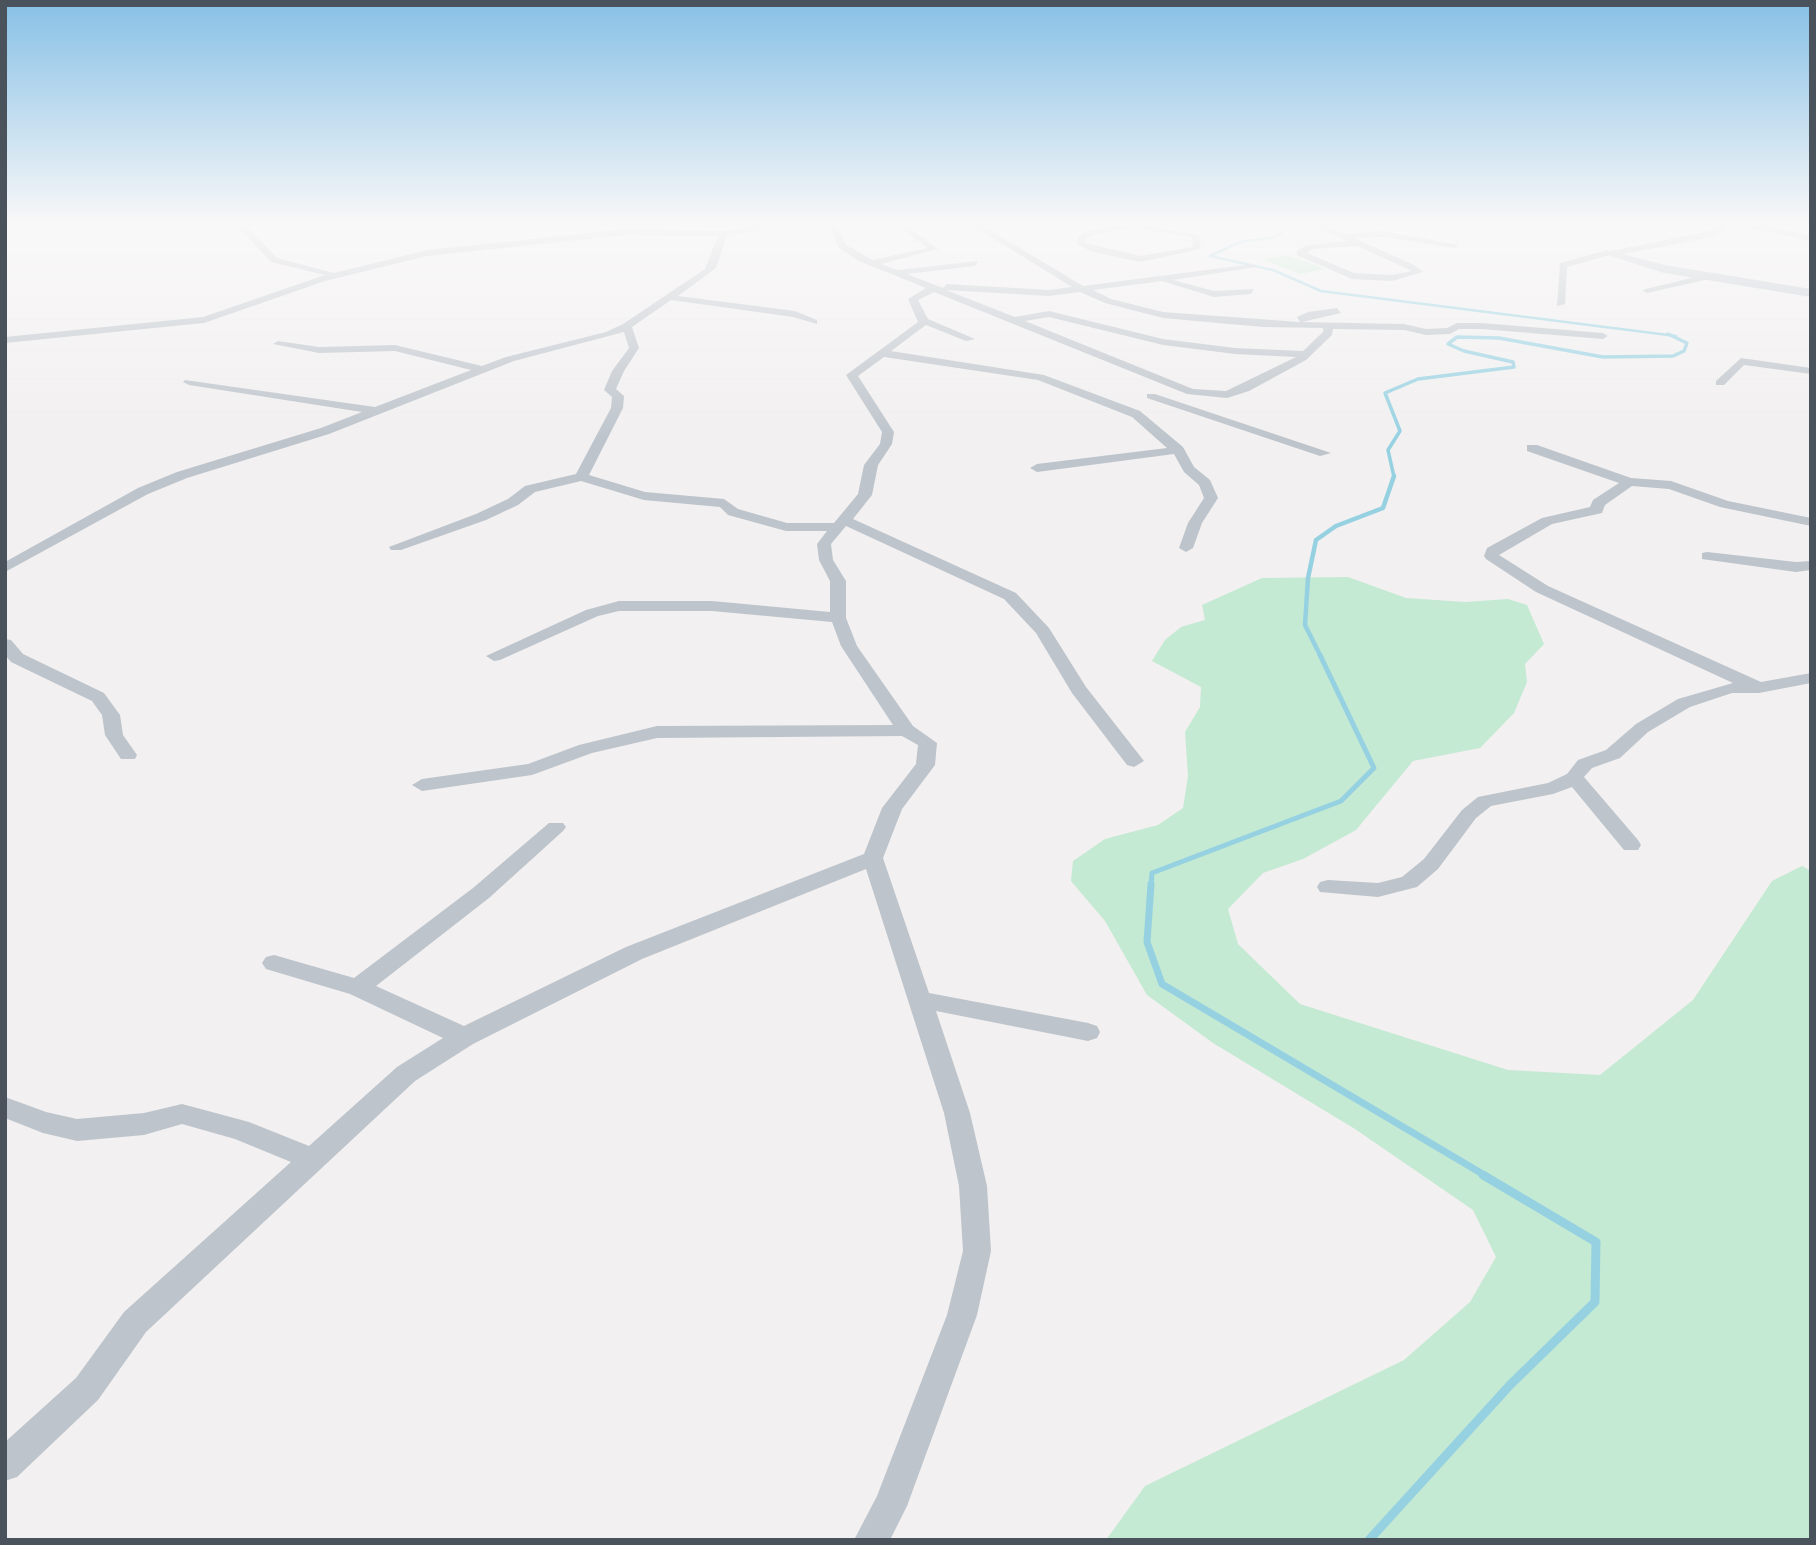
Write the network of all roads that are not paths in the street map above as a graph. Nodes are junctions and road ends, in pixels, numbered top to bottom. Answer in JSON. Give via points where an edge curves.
{"nodes":[{"id":1,"x":274,"y":296,"type":"edge"},
{"id":2,"x":918,"y":296,"type":"edge"},
{"id":3,"x":954,"y":296,"type":"edge"},
{"id":4,"x":1097,"y":296,"type":"edge"},
{"id":5,"x":1561,"y":296,"type":"edge"},
{"id":6,"x":667,"y":297,"type":"joint"},
{"id":7,"x":1560,"y":304,"type":"dead end"},
{"id":8,"x":1337,"y":311,"type":"dead end"},
{"id":9,"x":1015,"y":320,"type":"junction"},
{"id":10,"x":924,"y":321,"type":"junction"},
{"id":11,"x":813,"y":322,"type":"dead end"},
{"id":12,"x":627,"y":326,"type":"junction"},
{"id":13,"x":1291,"y":326,"type":"junction"},
{"id":14,"x":1328,"y":326,"type":"junction"},
{"id":15,"x":1603,"y":336,"type":"dead end"},
{"id":16,"x":970,"y":339,"type":"dead end"},
{"id":17,"x":5,"y":340,"type":"edge"},
{"id":18,"x":278,"y":344,"type":"dead end"},
{"id":19,"x":880,"y":353,"type":"junction"},
{"id":20,"x":1306,"y":354,"type":"junction"},
{"id":21,"x":480,"y":369,"type":"junction"},
{"id":22,"x":1811,"y":370,"type":"edge"},
{"id":23,"x":189,"y":382,"type":"dead end"},
{"id":24,"x":1720,"y":383,"type":"dead end"},
{"id":25,"x":1173,"y":386,"type":"junction"},
{"id":26,"x":1151,"y":396,"type":"junction"},
{"id":27,"x":378,"y":411,"type":"junction"},
{"id":28,"x":1136,"y":414,"type":"junction"},
{"id":29,"x":1532,"y":448,"type":"dead end"},
{"id":30,"x":1178,"y":450,"type":"junction"},
{"id":31,"x":1325,"y":453,"type":"dead end"},
{"id":32,"x":1037,"y":468,"type":"dead end"},
{"id":33,"x":581,"y":477,"type":"junction"},
{"id":34,"x":1629,"y":482,"type":"junction"},
{"id":35,"x":1811,"y":522,"type":"edge"},
{"id":36,"x":840,"y":523,"type":"junction"},
{"id":37,"x":396,"y":547,"type":"dead end"},
{"id":38,"x":1186,"y":548,"type":"dead end"},
{"id":39,"x":1707,"y":556,"type":"dead end"},
{"id":40,"x":1811,"y":565,"type":"edge"},
{"id":41,"x":5,"y":568,"type":"edge"},
{"id":42,"x":838,"y":618,"type":"junction"},
{"id":43,"x":5,"y":644,"type":"edge"},
{"id":44,"x":495,"y":656,"type":"dead end"},
{"id":45,"x":1811,"y":678,"type":"edge"},
{"id":46,"x":1759,"y":688,"type":"junction"},
{"id":47,"x":906,"y":730,"type":"junction"},
{"id":48,"x":128,"y":755,"type":"dead end"},
{"id":49,"x":1134,"y":761,"type":"dead end"},
{"id":50,"x":1574,"y":778,"type":"junction"},
{"id":51,"x":422,"y":785,"type":"dead end"},
{"id":52,"x":556,"y":827,"type":"dead end"},
{"id":53,"x":1631,"y":845,"type":"dead end"},
{"id":54,"x":873,"y":858,"type":"junction"},
{"id":55,"x":1328,"y":887,"type":"dead end"},
{"id":56,"x":274,"y":963,"type":"dead end"},
{"id":57,"x":358,"y":988,"type":"junction"},
{"id":58,"x":917,"y":999,"type":"junction"},
{"id":59,"x":1088,"y":1032,"type":"dead end"},
{"id":60,"x":464,"y":1037,"type":"junction"},
{"id":61,"x":5,"y":1108,"type":"edge"},
{"id":62,"x":312,"y":1159,"type":"junction"},
{"id":63,"x":5,"y":1465,"type":"edge"},
{"id":64,"x":871,"y":1540,"type":"edge"}],
"edges":[{"from":1,"to":17,"type":"street","via":[[204,320]]},
{"from":2,"to":10,"type":"street","via":[[913,299]]},
{"from":3,"to":9,"type":"street"},
{"from":4,"to":13,"type":"street","via":[[1163,314]]},
{"from":5,"to":7,"type":"street"},
{"from":6,"to":11,"type":"street","via":[[795,314]]},
{"from":6,"to":12,"type":"street"},
{"from":8,"to":13,"type":"street","via":[[1309,315]]},
{"from":9,"to":20,"type":"street","via":[[1049,314],[1163,342]]},
{"from":9,"to":25,"type":"street"},
{"from":10,"to":16,"type":"street"},
{"from":10,"to":19,"type":"street"},
{"from":12,"to":21,"type":"street"},
{"from":12,"to":33,"type":"street","via":[[634,348],[610,390],[618,396],[617,408]]},
{"from":13,"to":14,"type":"street"},
{"from":14,"to":15,"type":"street","via":[[1404,327],[1426,332],[1450,331],[1457,326]]},
{"from":14,"to":20,"type":"street","via":[[1329,332]]},
{"from":18,"to":21,"type":"street","via":[[319,350],[395,348]]},
{"from":19,"to":28,"type":"street","via":[[1040,377]]},
{"from":19,"to":36,"type":"street","via":[[852,375],[888,432],[886,443],[871,465],[865,495]]},
{"from":20,"to":25,"type":"street","via":[[1235,393],[1204,394]]},
{"from":21,"to":27,"type":"street"},
{"from":22,"to":24,"type":"street","via":[[1741,361]]},
{"from":23,"to":27,"type":"street"},
{"from":25,"to":26,"type":"street"},
{"from":26,"to":28,"type":"street"},
{"from":26,"to":31,"type":"street"},
{"from":27,"to":41,"type":"street","via":[[164,482]]},
{"from":28,"to":30,"type":"street"},
{"from":29,"to":34,"type":"street"},
{"from":30,"to":32,"type":"street"},
{"from":30,"to":38,"type":"street","via":[[1189,469],[1205,483],[1211,498]]},
{"from":33,"to":36,"type":"street","via":[[644,496],[724,503],[733,512],[786,527]]},
{"from":33,"to":37,"type":"street","via":[[530,489],[481,517]]},
{"from":34,"to":35,"type":"street","via":[[1671,485],[1725,504]]},
{"from":34,"to":46,"type":"street","via":[[1598,503],[1597,510],[1547,522],[1504,542],[1491,556],[1542,589]]},
{"from":36,"to":42,"type":"street","via":[[824,544],[826,560],[838,581]]},
{"from":36,"to":49,"type":"street","via":[[1010,596],[1042,631],[1078,689]]},
{"from":39,"to":40,"type":"street"},
{"from":42,"to":44,"type":"street","via":[[712,606],[619,607],[593,613]]},
{"from":42,"to":47,"type":"street","via":[[849,646]]},
{"from":43,"to":48,"type":"street","via":[[17,657],[98,697]]},
{"from":45,"to":46,"type":"street"},
{"from":46,"to":50,"type":"street","via":[[1730,688],[1684,703],[1642,728],[1613,754],[1585,764]]},
{"from":47,"to":51,"type":"street","via":[[657,732],[586,749],[532,769]]},
{"from":47,"to":54,"type":"street","via":[[928,743],[925,765],[892,808]]},
{"from":50,"to":53,"type":"street"},
{"from":50,"to":55,"type":"street","via":[[1553,788],[1485,801],[1469,814],[1431,864],[1409,882],[1378,890]]},
{"from":52,"to":57,"type":"street","via":[[481,893]]},
{"from":54,"to":58,"type":"street"},
{"from":54,"to":60,"type":"street","via":[[634,953]]},
{"from":56,"to":57,"type":"street"},
{"from":57,"to":60,"type":"street"},
{"from":58,"to":59,"type":"street"},
{"from":58,"to":64,"type":"street","via":[[957,1113],[973,1186],[977,1251],[961,1315],[890,1506]]},
{"from":60,"to":62,"type":"street","via":[[406,1074]]},
{"from":61,"to":62,"type":"street","via":[[77,1130],[144,1124],[182,1114],[240,1130]]},
{"from":62,"to":63,"type":"street","via":[[135,1322],[87,1390]]}]}
